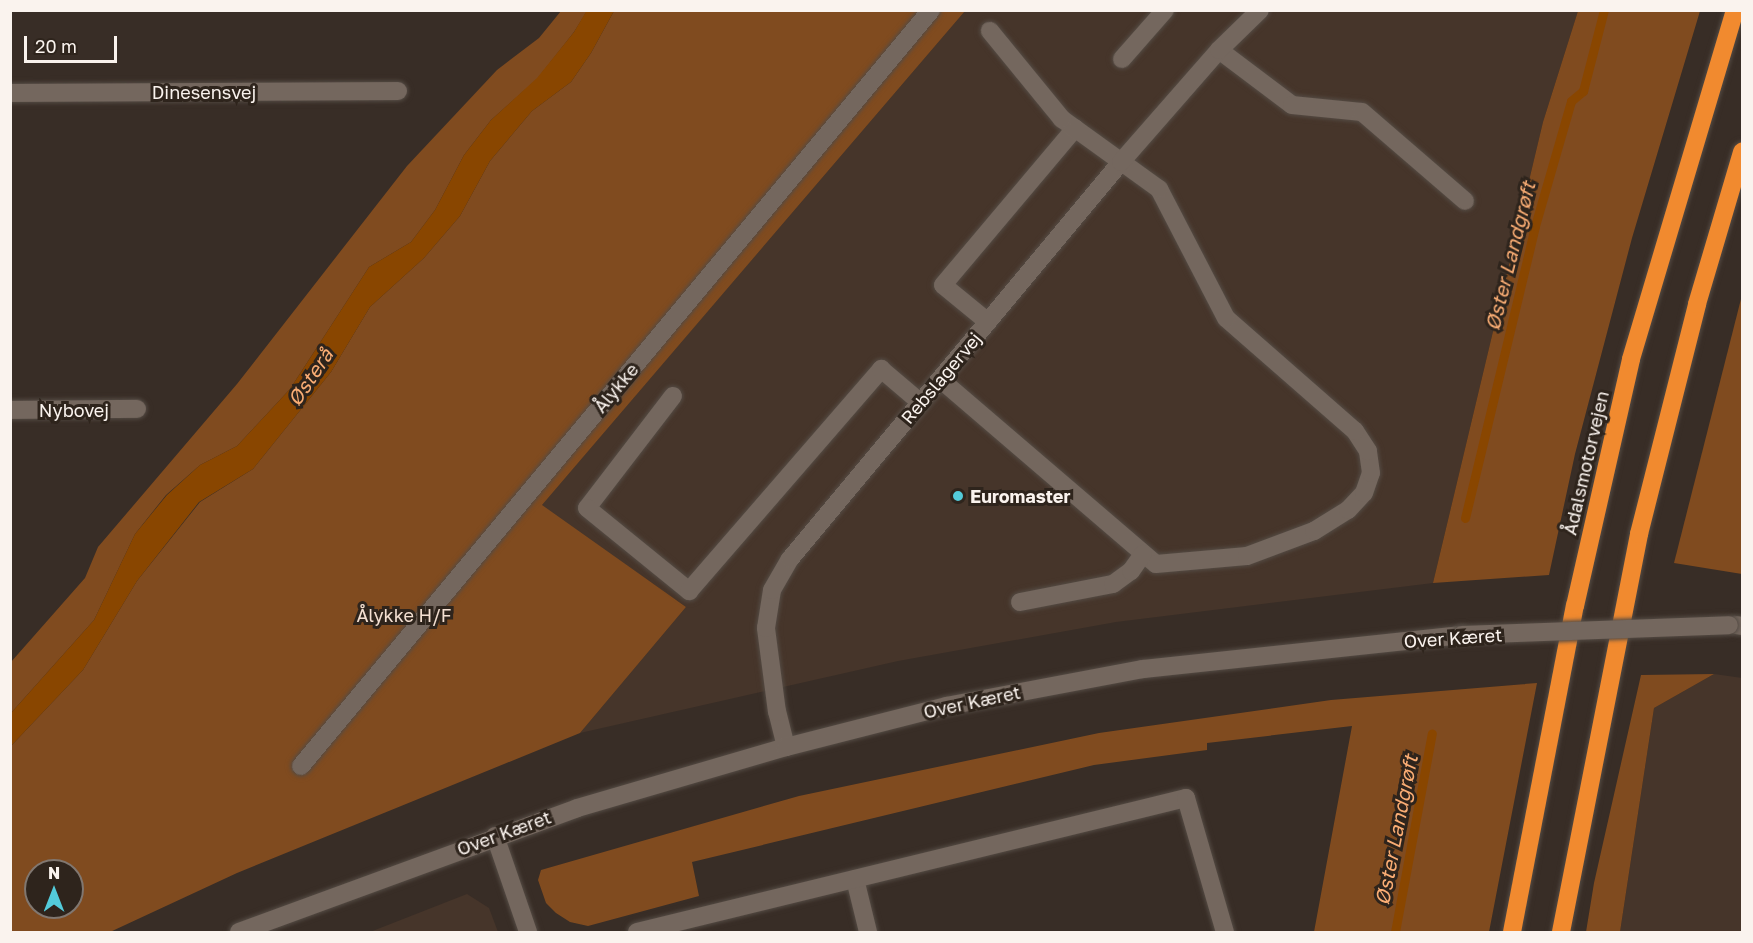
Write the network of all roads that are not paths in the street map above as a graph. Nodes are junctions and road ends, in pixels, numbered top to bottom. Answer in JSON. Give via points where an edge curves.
{"nodes":[{"id":1,"x":932,"y":10,"type":"edge"},
{"id":2,"x":1164,"y":10,"type":"edge"},
{"id":3,"x":1260,"y":10,"type":"edge"},
{"id":4,"x":1735,"y":10,"type":"edge"},
{"id":5,"x":990,"y":31,"type":"dead end"},
{"id":6,"x":1219,"y":50,"type":"junction"},
{"id":7,"x":1122,"y":59,"type":"dead end"},
{"id":8,"x":398,"y":91,"type":"dead end"},
{"id":9,"x":10,"y":93,"type":"edge"},
{"id":10,"x":1075,"y":128,"type":"junction"},
{"id":11,"x":1742,"y":152,"type":"edge"},
{"id":12,"x":1121,"y":162,"type":"junction"},
{"id":13,"x":1465,"y":201,"type":"dead end"},
{"id":14,"x":988,"y":322,"type":"junction"},
{"id":15,"x":940,"y":379,"type":"junction"},
{"id":16,"x":673,"y":396,"type":"dead end"},
{"id":17,"x":921,"y":403,"type":"junction"},
{"id":18,"x":137,"y":409,"type":"dead end"},
{"id":19,"x":10,"y":410,"type":"edge"},
{"id":20,"x":1143,"y":554,"type":"junction"},
{"id":21,"x":1020,"y":602,"type":"dead end"},
{"id":22,"x":1737,"y":625,"type":"edge"},
{"id":23,"x":786,"y":747,"type":"junction"},
{"id":24,"x":301,"y":766,"type":"dead end"},
{"id":25,"x":495,"y":836,"type":"junction"},
{"id":26,"x":855,"y":879,"type":"junction"},
{"id":27,"x":238,"y":933,"type":"edge"},
{"id":28,"x":528,"y":933,"type":"edge"},
{"id":29,"x":637,"y":933,"type":"edge"},
{"id":30,"x":868,"y":933,"type":"edge"},
{"id":31,"x":1225,"y":933,"type":"edge"},
{"id":32,"x":1512,"y":933,"type":"edge"},
{"id":33,"x":1561,"y":933,"type":"edge"}],
"edges":[{"from":1,"to":24,"type":"street","name":"Ålykke"},
{"from":2,"to":7,"type":"street"},
{"from":3,"to":6,"type":"street","name":"Rebslagervej"},
{"from":4,"to":32,"type":"highway","name":"Ådalsmotorvejen","via":[[1631,358],[1575,606]]},
{"from":5,"to":10,"type":"street","via":[[1062,119]]},
{"from":6,"to":12,"type":"street","name":"Rebslagervej"},
{"from":6,"to":13,"type":"street","via":[[1292,105],[1362,112]]},
{"from":8,"to":9,"type":"street","name":"Dinesensvej"},
{"from":10,"to":12,"type":"street"},
{"from":10,"to":14,"type":"street","via":[[943,285]]},
{"from":11,"to":33,"type":"highway","via":[[1697,304],[1639,534]]},
{"from":12,"to":14,"type":"street","name":"Rebslagervej"},
{"from":12,"to":20,"type":"street","via":[[1159,189],[1226,318],[1355,430],[1368,451],[1371,473],[1364,493],[1348,510],[1314,531],[1247,556],[1156,564]]},
{"from":14,"to":15,"type":"street","name":"Rebslagervej"},
{"from":15,"to":17,"type":"street","name":"Rebslagervej"},
{"from":15,"to":20,"type":"street"},
{"from":16,"to":17,"type":"street","via":[[587,508],[689,591],[881,369]]},
{"from":17,"to":23,"type":"street","name":"Rebslagervej","via":[[790,559],[772,590],[766,628],[777,712]]},
{"from":18,"to":19,"type":"street","name":"Nybovej"},
{"from":20,"to":21,"type":"street","via":[[1131,571],[1113,584]]},
{"from":22,"to":23,"type":"street","name":"Over Kæret","bridge":true,"via":[[1462,635],[1143,669],[947,706]]},
{"from":23,"to":25,"type":"street","name":"Over Kæret"},
{"from":25,"to":27,"type":"street","name":"Over Kæret"},
{"from":25,"to":28,"type":"street"},
{"from":26,"to":29,"type":"street"},
{"from":26,"to":30,"type":"street"},
{"from":26,"to":31,"type":"street","via":[[1186,798]]}]}
